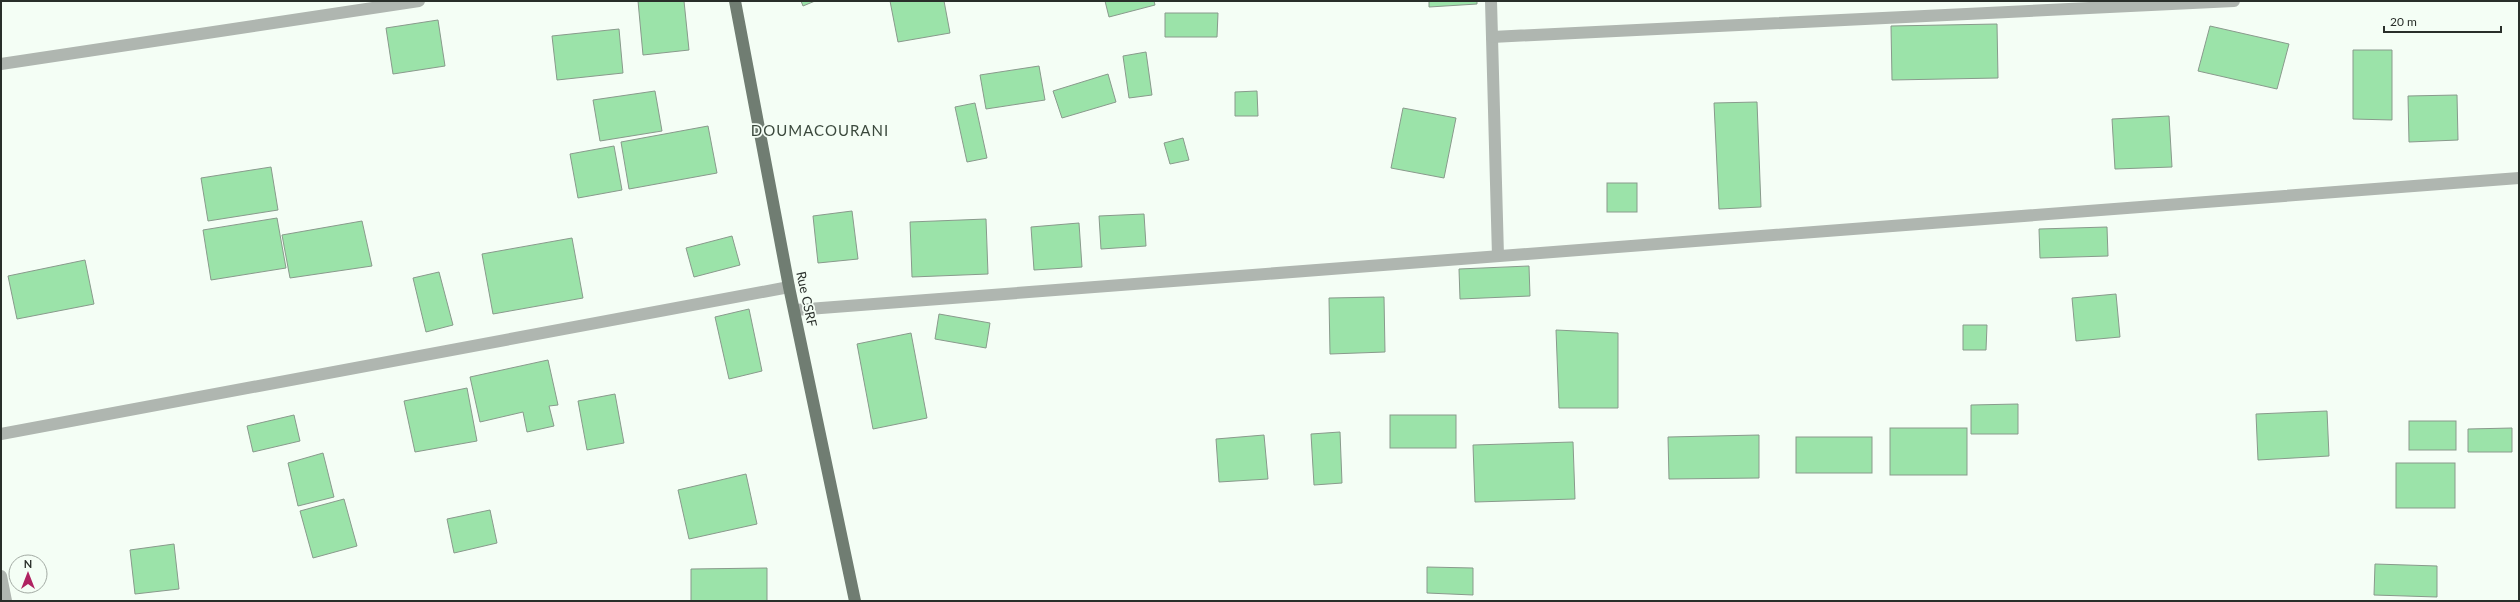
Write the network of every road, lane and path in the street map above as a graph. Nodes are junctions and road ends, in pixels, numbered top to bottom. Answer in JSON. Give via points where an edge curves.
{"nodes":[{"id":1,"x":419,"y":1,"type":"edge"},
{"id":2,"x":735,"y":1,"type":"edge"},
{"id":3,"x":1491,"y":1,"type":"edge"},
{"id":4,"x":2234,"y":1,"type":"edge"},
{"id":5,"x":1492,"y":37,"type":"junction"},
{"id":6,"x":1,"y":64,"type":"edge"},
{"id":7,"x":2519,"y":178,"type":"edge"},
{"id":8,"x":1498,"y":256,"type":"junction"},
{"id":9,"x":789,"y":287,"type":"junction"},
{"id":10,"x":795,"y":310,"type":"junction"},
{"id":11,"x":1,"y":434,"type":"edge"},
{"id":12,"x":1,"y":576,"type":"edge"},
{"id":13,"x":6,"y":601,"type":"edge"},
{"id":14,"x":855,"y":601,"type":"edge"}],
"edges":[{"from":1,"to":6,"type":"street"},
{"from":2,"to":9,"type":"main road","name":"Rue CSRF"},
{"from":3,"to":5,"type":"street"},
{"from":4,"to":5,"type":"street"},
{"from":5,"to":8,"type":"street"},
{"from":7,"to":8,"type":"street"},
{"from":8,"to":10,"type":"street"},
{"from":9,"to":10,"type":"main road","name":"Rue CSRF"},
{"from":9,"to":11,"type":"street"},
{"from":10,"to":14,"type":"main road","name":"Rue CSRF"},
{"from":12,"to":13,"type":"street"}]}
